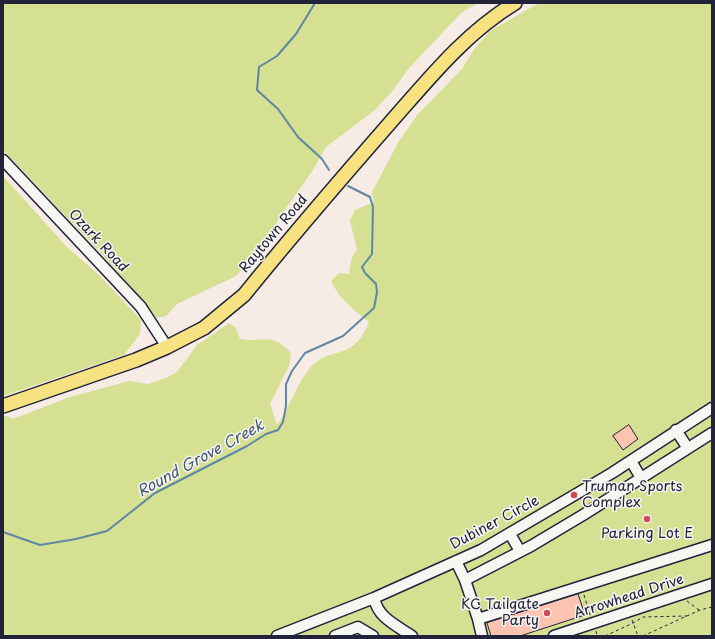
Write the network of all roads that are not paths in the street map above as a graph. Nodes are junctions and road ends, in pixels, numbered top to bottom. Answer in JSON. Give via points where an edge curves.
{"nodes":[{"id":1,"x":515,"y":3,"type":"edge"},
{"id":2,"x":3,"y":160,"type":"edge"},
{"id":3,"x":167,"y":347,"type":"junction"},
{"id":4,"x":3,"y":406,"type":"edge"},
{"id":5,"x":712,"y":408,"type":"edge"},
{"id":6,"x":676,"y":430,"type":"junction"},
{"id":7,"x":712,"y":433,"type":"edge"},
{"id":8,"x":687,"y":447,"type":"junction"},
{"id":9,"x":631,"y":461,"type":"junction"},
{"id":10,"x":642,"y":478,"type":"junction"},
{"id":11,"x":510,"y":534,"type":"junction"},
{"id":12,"x":712,"y":545,"type":"edge"},
{"id":13,"x":520,"y":551,"type":"junction"},
{"id":14,"x":456,"y":561,"type":"junction"},
{"id":15,"x":465,"y":580,"type":"junction"},
{"id":16,"x":712,"y":584,"type":"edge"},
{"id":17,"x":374,"y":598,"type":"junction"},
{"id":18,"x":478,"y":619,"type":"junction"},
{"id":19,"x":410,"y":635,"type":"edge"},
{"id":20,"x":277,"y":636,"type":"edge"},
{"id":21,"x":334,"y":636,"type":"edge"},
{"id":22,"x":373,"y":636,"type":"edge"},
{"id":23,"x":482,"y":636,"type":"edge"},
{"id":24,"x":554,"y":636,"type":"edge"}],
"edges":[{"from":1,"to":3,"type":"main road","name":"Raytown Road","via":[[493,16],[458,46],[244,295],[204,328]]},
{"from":2,"to":3,"type":"street","name":"Ozark Road","via":[[141,307]]},
{"from":3,"to":4,"type":"main road","name":"Raytown Road"},
{"from":5,"to":6,"type":"street","name":"Dubiner Circle"},
{"from":6,"to":8,"type":"street"},
{"from":6,"to":9,"type":"street","name":"Dubiner Circle"},
{"from":7,"to":8,"type":"street"},
{"from":8,"to":10,"type":"street"},
{"from":9,"to":10,"type":"street"},
{"from":9,"to":11,"type":"street","name":"Dubiner Circle"},
{"from":10,"to":13,"type":"street"},
{"from":11,"to":13,"type":"street"},
{"from":11,"to":14,"type":"street","name":"Dubiner Circle"},
{"from":12,"to":18,"type":"street"},
{"from":13,"to":15,"type":"street"},
{"from":14,"to":15,"type":"street"},
{"from":14,"to":17,"type":"street","name":"Dubiner Circle"},
{"from":15,"to":18,"type":"street"},
{"from":16,"to":24,"type":"street","name":"Arrowhead Drive"},
{"from":17,"to":19,"type":"street","via":[[382,617]]},
{"from":17,"to":20,"type":"street","name":"Dubiner Circle"},
{"from":18,"to":23,"type":"street"},
{"from":21,"to":22,"type":"street","via":[[358,627]]}]}
